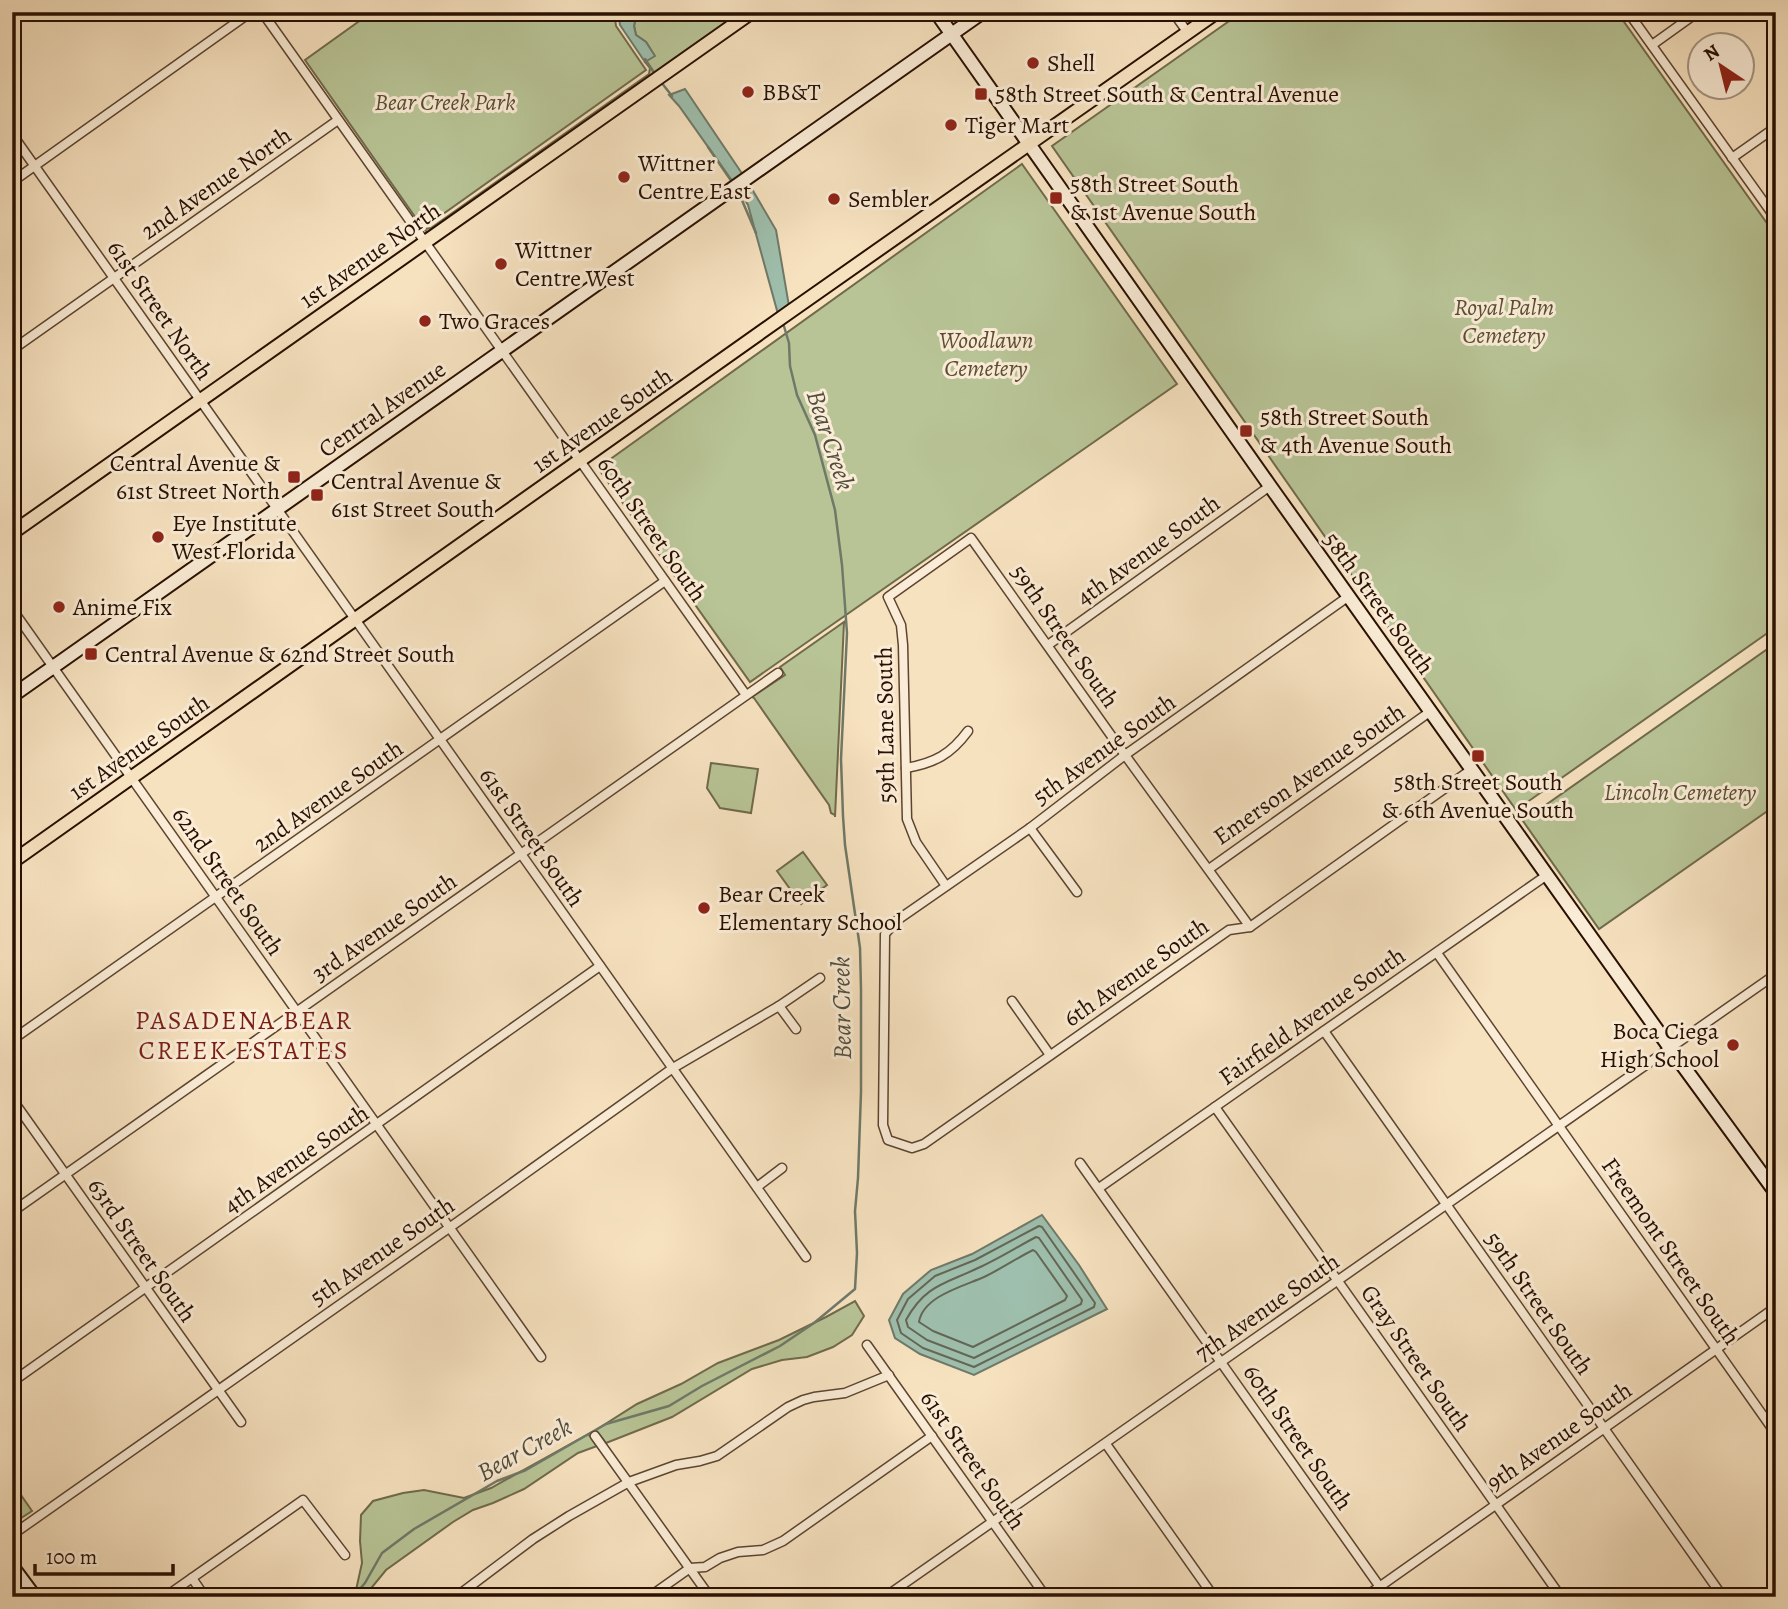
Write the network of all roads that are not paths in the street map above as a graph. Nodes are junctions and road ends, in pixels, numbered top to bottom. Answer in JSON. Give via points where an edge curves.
{"nodes":[{"id":1,"x":251,"y":12,"type":"edge"},
{"id":2,"x":262,"y":12,"type":"edge"},
{"id":3,"x":752,"y":12,"type":"edge"},
{"id":4,"x":936,"y":12,"type":"edge"},
{"id":5,"x":983,"y":12,"type":"edge"},
{"id":6,"x":1173,"y":12,"type":"edge"},
{"id":7,"x":1217,"y":12,"type":"edge"},
{"id":8,"x":1628,"y":12,"type":"edge"},
{"id":9,"x":1698,"y":12,"type":"edge"},
{"id":10,"x":1188,"y":33,"type":"junction"},
{"id":11,"x":952,"y":34,"type":"junction"},
{"id":12,"x":1652,"y":45,"type":"junction"},
{"id":13,"x":338,"y":120,"type":"junction"},
{"id":14,"x":1776,"y":127,"type":"edge"},
{"id":15,"x":12,"y":134,"type":"edge"},
{"id":16,"x":1029,"y":145,"type":"junction"},
{"id":17,"x":1732,"y":158,"type":"junction"},
{"id":18,"x":35,"y":166,"type":"junction"},
{"id":19,"x":12,"y":182,"type":"edge"},
{"id":20,"x":1776,"y":219,"type":"edge"},
{"id":21,"x":425,"y":243,"type":"junction"},
{"id":22,"x":114,"y":278,"type":"junction"},
{"id":23,"x":12,"y":350,"type":"edge"},
{"id":24,"x":501,"y":351,"type":"junction"},
{"id":25,"x":200,"y":400,"type":"junction"},
{"id":26,"x":580,"y":461,"type":"junction"},
{"id":27,"x":1270,"y":486,"type":"junction"},
{"id":28,"x":277,"y":509,"type":"junction"},
{"id":29,"x":12,"y":533,"type":"edge"},
{"id":30,"x":665,"y":581,"type":"junction"},
{"id":31,"x":1349,"y":596,"type":"junction"},
{"id":32,"x":888,"y":597,"type":"joint"},
{"id":33,"x":12,"y":610,"type":"edge"},
{"id":34,"x":356,"y":619,"type":"junction"},
{"id":35,"x":1048,"y":645,"type":"junction"},
{"id":36,"x":52,"y":667,"type":"junction"},
{"id":37,"x":778,"y":673,"type":"dead end"},
{"id":38,"x":746,"y":695,"type":"junction"},
{"id":39,"x":12,"y":696,"type":"edge"},
{"id":40,"x":1431,"y":711,"type":"junction"},
{"id":41,"x":968,"y":731,"type":"dead end"},
{"id":42,"x":440,"y":741,"type":"junction"},
{"id":43,"x":1125,"y":755,"type":"junction"},
{"id":44,"x":906,"y":768,"type":"junction"},
{"id":45,"x":1472,"y":769,"type":"junction"},
{"id":46,"x":131,"y":778,"type":"junction"},
{"id":47,"x":1030,"y":828,"type":"junction"},
{"id":48,"x":520,"y":853,"type":"junction"},
{"id":49,"x":12,"y":863,"type":"edge"},
{"id":50,"x":1209,"y":869,"type":"junction"},
{"id":51,"x":1548,"y":876,"type":"junction"},
{"id":52,"x":946,"y":886,"type":"junction"},
{"id":53,"x":1077,"y":892,"type":"dead end"},
{"id":54,"x":216,"y":898,"type":"junction"},
{"id":55,"x":1250,"y":927,"type":"junction"},
{"id":56,"x":1437,"y":953,"type":"junction"},
{"id":57,"x":600,"y":966,"type":"junction"},
{"id":58,"x":1776,"y":974,"type":"edge"},
{"id":59,"x":820,"y":978,"type":"dead end"},
{"id":60,"x":1012,"y":1001,"type":"dead end"},
{"id":61,"x":779,"y":1006,"type":"junction"},
{"id":62,"x":296,"y":1012,"type":"junction"},
{"id":63,"x":796,"y":1029,"type":"dead end"},
{"id":64,"x":1324,"y":1031,"type":"junction"},
{"id":65,"x":12,"y":1040,"type":"edge"},
{"id":66,"x":1670,"y":1048,"type":"junction"},
{"id":67,"x":1050,"y":1055,"type":"junction"},
{"id":68,"x":673,"y":1068,"type":"junction"},
{"id":69,"x":12,"y":1099,"type":"edge"},
{"id":70,"x":1215,"y":1107,"type":"junction"},
{"id":71,"x":1558,"y":1125,"type":"junction"},
{"id":72,"x":376,"y":1126,"type":"junction"},
{"id":73,"x":888,"y":1140,"type":"joint"},
{"id":74,"x":1080,"y":1163,"type":"dead end"},
{"id":75,"x":782,"y":1168,"type":"dead end"},
{"id":76,"x":66,"y":1175,"type":"junction"},
{"id":77,"x":757,"y":1186,"type":"junction"},
{"id":78,"x":1099,"y":1188,"type":"junction"},
{"id":79,"x":1776,"y":1194,"type":"edge"},
{"id":80,"x":1446,"y":1204,"type":"junction"},
{"id":81,"x":12,"y":1212,"type":"edge"},
{"id":82,"x":449,"y":1228,"type":"junction"},
{"id":83,"x":806,"y":1257,"type":"dead end"},
{"id":84,"x":1338,"y":1281,"type":"junction"},
{"id":85,"x":145,"y":1288,"type":"junction"},
{"id":86,"x":1776,"y":1307,"type":"edge"},
{"id":87,"x":867,"y":1345,"type":"dead end"},
{"id":88,"x":1716,"y":1349,"type":"junction"},
{"id":89,"x":541,"y":1357,"type":"dead end"},
{"id":90,"x":1222,"y":1362,"type":"junction"},
{"id":91,"x":890,"y":1375,"type":"junction"},
{"id":92,"x":12,"y":1382,"type":"edge"},
{"id":93,"x":217,"y":1390,"type":"junction"},
{"id":94,"x":241,"y":1422,"type":"dead end"},
{"id":95,"x":1604,"y":1428,"type":"junction"},
{"id":96,"x":1776,"y":1434,"type":"edge"},
{"id":97,"x":596,"y":1436,"type":"dead end"},
{"id":98,"x":932,"y":1436,"type":"junction"},
{"id":99,"x":1106,"y":1444,"type":"junction"},
{"id":100,"x":629,"y":1482,"type":"junction"},
{"id":101,"x":1495,"y":1504,"type":"junction"},
{"id":102,"x":993,"y":1522,"type":"junction"},
{"id":103,"x":12,"y":1535,"type":"edge"},
{"id":104,"x":345,"y":1555,"type":"dead end"},
{"id":105,"x":12,"y":1566,"type":"edge"},
{"id":106,"x":690,"y":1568,"type":"junction"},
{"id":107,"x":191,"y":1578,"type":"junction"},
{"id":108,"x":1380,"y":1586,"type":"junction"},
{"id":109,"x":35,"y":1597,"type":"edge"},
{"id":110,"x":165,"y":1597,"type":"edge"},
{"id":111,"x":205,"y":1597,"type":"edge"},
{"id":112,"x":456,"y":1597,"type":"edge"},
{"id":113,"x":649,"y":1597,"type":"edge"},
{"id":114,"x":710,"y":1597,"type":"edge"},
{"id":115,"x":885,"y":1597,"type":"edge"},
{"id":116,"x":1046,"y":1597,"type":"edge"},
{"id":117,"x":1214,"y":1597,"type":"edge"},
{"id":118,"x":1365,"y":1597,"type":"edge"},
{"id":119,"x":1387,"y":1597,"type":"edge"},
{"id":120,"x":1561,"y":1597,"type":"edge"},
{"id":121,"x":1723,"y":1597,"type":"edge"}],
"edges":[{"from":1,"to":18,"type":"street"},
{"from":2,"to":13,"type":"street","name":"60th Street South"},
{"from":3,"to":21,"type":"main road","name":"1st Avenue North"},
{"from":4,"to":11,"type":"street","name":"58th Street South"},
{"from":5,"to":11,"type":"street","name":"Central Avenue"},
{"from":6,"to":10,"type":"street"},
{"from":7,"to":10,"type":"main road","name":"1st Avenue South"},
{"from":8,"to":12,"type":"street"},
{"from":9,"to":12,"type":"street"},
{"from":10,"to":16,"type":"main road","name":"1st Avenue South"},
{"from":11,"to":16,"type":"street","name":"58th Street South"},
{"from":11,"to":24,"type":"street","name":"Central Avenue"},
{"from":12,"to":17,"type":"street"},
{"from":13,"to":21,"type":"street","name":"60th Street South"},
{"from":13,"to":22,"type":"street","name":"2nd Avenue North"},
{"from":14,"to":17,"type":"street"},
{"from":15,"to":18,"type":"street","name":"61st Street North"},
{"from":16,"to":26,"type":"main road","name":"1st Avenue South"},
{"from":16,"to":27,"type":"street","name":"58th Street South"},
{"from":17,"to":20,"type":"street"},
{"from":18,"to":19,"type":"street"},
{"from":18,"to":22,"type":"street","name":"61st Street North"},
{"from":21,"to":24,"type":"street","name":"60th Street South"},
{"from":21,"to":25,"type":"main road","name":"1st Avenue North"},
{"from":22,"to":23,"type":"street","name":"2nd Avenue North"},
{"from":22,"to":25,"type":"street","name":"61st Street North"},
{"from":24,"to":26,"type":"street","name":"60th Street South"},
{"from":24,"to":28,"type":"street","name":"Central Avenue"},
{"from":25,"to":28,"type":"street","name":"61st Street North"},
{"from":25,"to":29,"type":"main road","name":"1st Avenue North"},
{"from":26,"to":30,"type":"street","name":"60th Street South"},
{"from":26,"to":34,"type":"main road","name":"1st Avenue South"},
{"from":27,"to":31,"type":"street","name":"58th Street South"},
{"from":27,"to":35,"type":"street","name":"4th Avenue South"},
{"from":28,"to":34,"type":"street","name":"61st Street South"},
{"from":28,"to":36,"type":"street","name":"Central Avenue"},
{"from":30,"to":38,"type":"street","name":"60th Street South"},
{"from":30,"to":42,"type":"street","name":"2nd Avenue South"},
{"from":31,"to":40,"type":"street","name":"58th Street South"},
{"from":31,"to":43,"type":"street","name":"5th Avenue South"},
{"from":32,"to":35,"type":"street","name":"59th Street South","via":[[971,538]]},
{"from":32,"to":44,"type":"street","name":"59th Lane South","via":[[901,625]]},
{"from":33,"to":36,"type":"street","name":"62nd Street South"},
{"from":34,"to":42,"type":"street","name":"61st Street South"},
{"from":34,"to":46,"type":"main road","name":"1st Avenue South"},
{"from":35,"to":43,"type":"street","name":"59th Street South"},
{"from":36,"to":39,"type":"street","name":"Central Avenue"},
{"from":36,"to":46,"type":"street","name":"62nd Street South"},
{"from":37,"to":38,"type":"street","name":"3rd Avenue South"},
{"from":38,"to":48,"type":"street","name":"3rd Avenue South"},
{"from":40,"to":45,"type":"street","name":"58th Street South"},
{"from":40,"to":50,"type":"street","name":"Emerson Avenue South"},
{"from":41,"to":44,"type":"street","via":[[938,759]]},
{"from":42,"to":48,"type":"street","name":"61st Street South"},
{"from":42,"to":54,"type":"street","name":"2nd Avenue South"},
{"from":43,"to":47,"type":"street","name":"5th Avenue South"},
{"from":43,"to":50,"type":"street","name":"59th Street South"},
{"from":44,"to":52,"type":"street","name":"59th Lane South","via":[[906,819]]},
{"from":45,"to":51,"type":"street","name":"58th Street South"},
{"from":45,"to":55,"type":"street","name":"6th Avenue South"},
{"from":46,"to":49,"type":"main road","name":"1st Avenue South"},
{"from":46,"to":54,"type":"street","name":"62nd Street South"},
{"from":47,"to":52,"type":"street","name":"5th Avenue South"},
{"from":47,"to":53,"type":"street"},
{"from":48,"to":57,"type":"street","name":"61st Street South"},
{"from":48,"to":62,"type":"street","name":"3rd Avenue South"},
{"from":50,"to":55,"type":"street","name":"59th Street South"},
{"from":51,"to":56,"type":"street","name":"Fairfield Avenue South"},
{"from":51,"to":66,"type":"street","name":"58th Street South"},
{"from":52,"to":73,"type":"street","name":"5th Avenue South","via":[[885,934],[883,1125]]},
{"from":54,"to":62,"type":"street","name":"62nd Street South"},
{"from":54,"to":65,"type":"street","name":"2nd Avenue South"},
{"from":55,"to":67,"type":"street","name":"6th Avenue South","via":[[1229,930]]},
{"from":56,"to":64,"type":"street","name":"Fairfield Avenue South"},
{"from":56,"to":71,"type":"street","name":"Freemont Street South"},
{"from":57,"to":68,"type":"street","name":"61st Street South"},
{"from":57,"to":72,"type":"street","name":"4th Avenue South"},
{"from":58,"to":66,"type":"street","name":"7th Avenue South"},
{"from":59,"to":61,"type":"street","name":"5th Avenue South"},
{"from":60,"to":67,"type":"street"},
{"from":61,"to":63,"type":"street"},
{"from":61,"to":68,"type":"street","name":"5th Avenue South"},
{"from":62,"to":72,"type":"street","name":"62nd Street South"},
{"from":62,"to":76,"type":"street","name":"3rd Avenue South"},
{"from":64,"to":70,"type":"street","name":"Fairfield Avenue South"},
{"from":64,"to":80,"type":"street","name":"59th Street South"},
{"from":66,"to":71,"type":"street","name":"7th Avenue South"},
{"from":66,"to":79,"type":"street","name":"58th Street South"},
{"from":67,"to":73,"type":"street","name":"6th Avenue South","via":[[924,1144],[912,1149]]},
{"from":68,"to":77,"type":"street","name":"61st Street South"},
{"from":68,"to":82,"type":"street","name":"5th Avenue South"},
{"from":69,"to":76,"type":"street","name":"63rd Street South"},
{"from":70,"to":78,"type":"street","name":"Fairfield Avenue South"},
{"from":70,"to":84,"type":"street","name":"Gray Street South"},
{"from":71,"to":80,"type":"street","name":"7th Avenue South"},
{"from":71,"to":88,"type":"street","name":"Freemont Street South"},
{"from":72,"to":82,"type":"street","name":"62nd Street South"},
{"from":72,"to":85,"type":"street","name":"4th Avenue South"},
{"from":74,"to":78,"type":"street","name":"60th Street South"},
{"from":75,"to":77,"type":"street"},
{"from":76,"to":81,"type":"street","name":"3rd Avenue South"},
{"from":76,"to":85,"type":"street","name":"63rd Street South"},
{"from":77,"to":83,"type":"street","name":"61st Street South"},
{"from":78,"to":90,"type":"street","name":"60th Street South"},
{"from":80,"to":84,"type":"street","name":"7th Avenue South"},
{"from":80,"to":95,"type":"street","name":"59th Street South"},
{"from":82,"to":89,"type":"street","name":"62nd Street South"},
{"from":82,"to":93,"type":"street","name":"5th Avenue South"},
{"from":84,"to":90,"type":"street","name":"7th Avenue South"},
{"from":84,"to":101,"type":"street","name":"Gray Street South"},
{"from":85,"to":92,"type":"street","name":"4th Avenue South"},
{"from":85,"to":93,"type":"street","name":"63rd Street South"},
{"from":86,"to":88,"type":"street","name":"9th Avenue South"},
{"from":87,"to":91,"type":"street","name":"61st Street South"},
{"from":88,"to":95,"type":"street","name":"9th Avenue South"},
{"from":88,"to":96,"type":"street","name":"Freemont Street South"},
{"from":90,"to":99,"type":"street","name":"7th Avenue South"},
{"from":90,"to":108,"type":"street","name":"60th Street South"},
{"from":91,"to":98,"type":"street","name":"61st Street South"},
{"from":91,"to":100,"type":"street","via":[[845,1393],[803,1400],[717,1456]]},
{"from":93,"to":94,"type":"street","name":"63rd Street South"},
{"from":93,"to":103,"type":"street","name":"5th Avenue South"},
{"from":95,"to":101,"type":"street","name":"9th Avenue South"},
{"from":95,"to":121,"type":"street","name":"59th Street South"},
{"from":97,"to":100,"type":"street"},
{"from":98,"to":102,"type":"street","name":"61st Street South"},
{"from":98,"to":106,"type":"street","via":[[783,1541]]},
{"from":99,"to":102,"type":"street","name":"7th Avenue South"},
{"from":99,"to":117,"type":"street"},
{"from":100,"to":106,"type":"street"},
{"from":100,"to":112,"type":"street","via":[[533,1539]]},
{"from":101,"to":108,"type":"street","name":"9th Avenue South"},
{"from":101,"to":120,"type":"street","name":"Gray Street South"},
{"from":102,"to":115,"type":"street","name":"7th Avenue South"},
{"from":102,"to":116,"type":"street","name":"61st Street South"},
{"from":104,"to":107,"type":"street","via":[[303,1500]]},
{"from":105,"to":109,"type":"street"},
{"from":106,"to":113,"type":"street"},
{"from":106,"to":114,"type":"street"},
{"from":107,"to":110,"type":"street"},
{"from":107,"to":111,"type":"street"},
{"from":108,"to":118,"type":"street","name":"9th Avenue South"},
{"from":108,"to":119,"type":"street","name":"60th Street South"}]}
